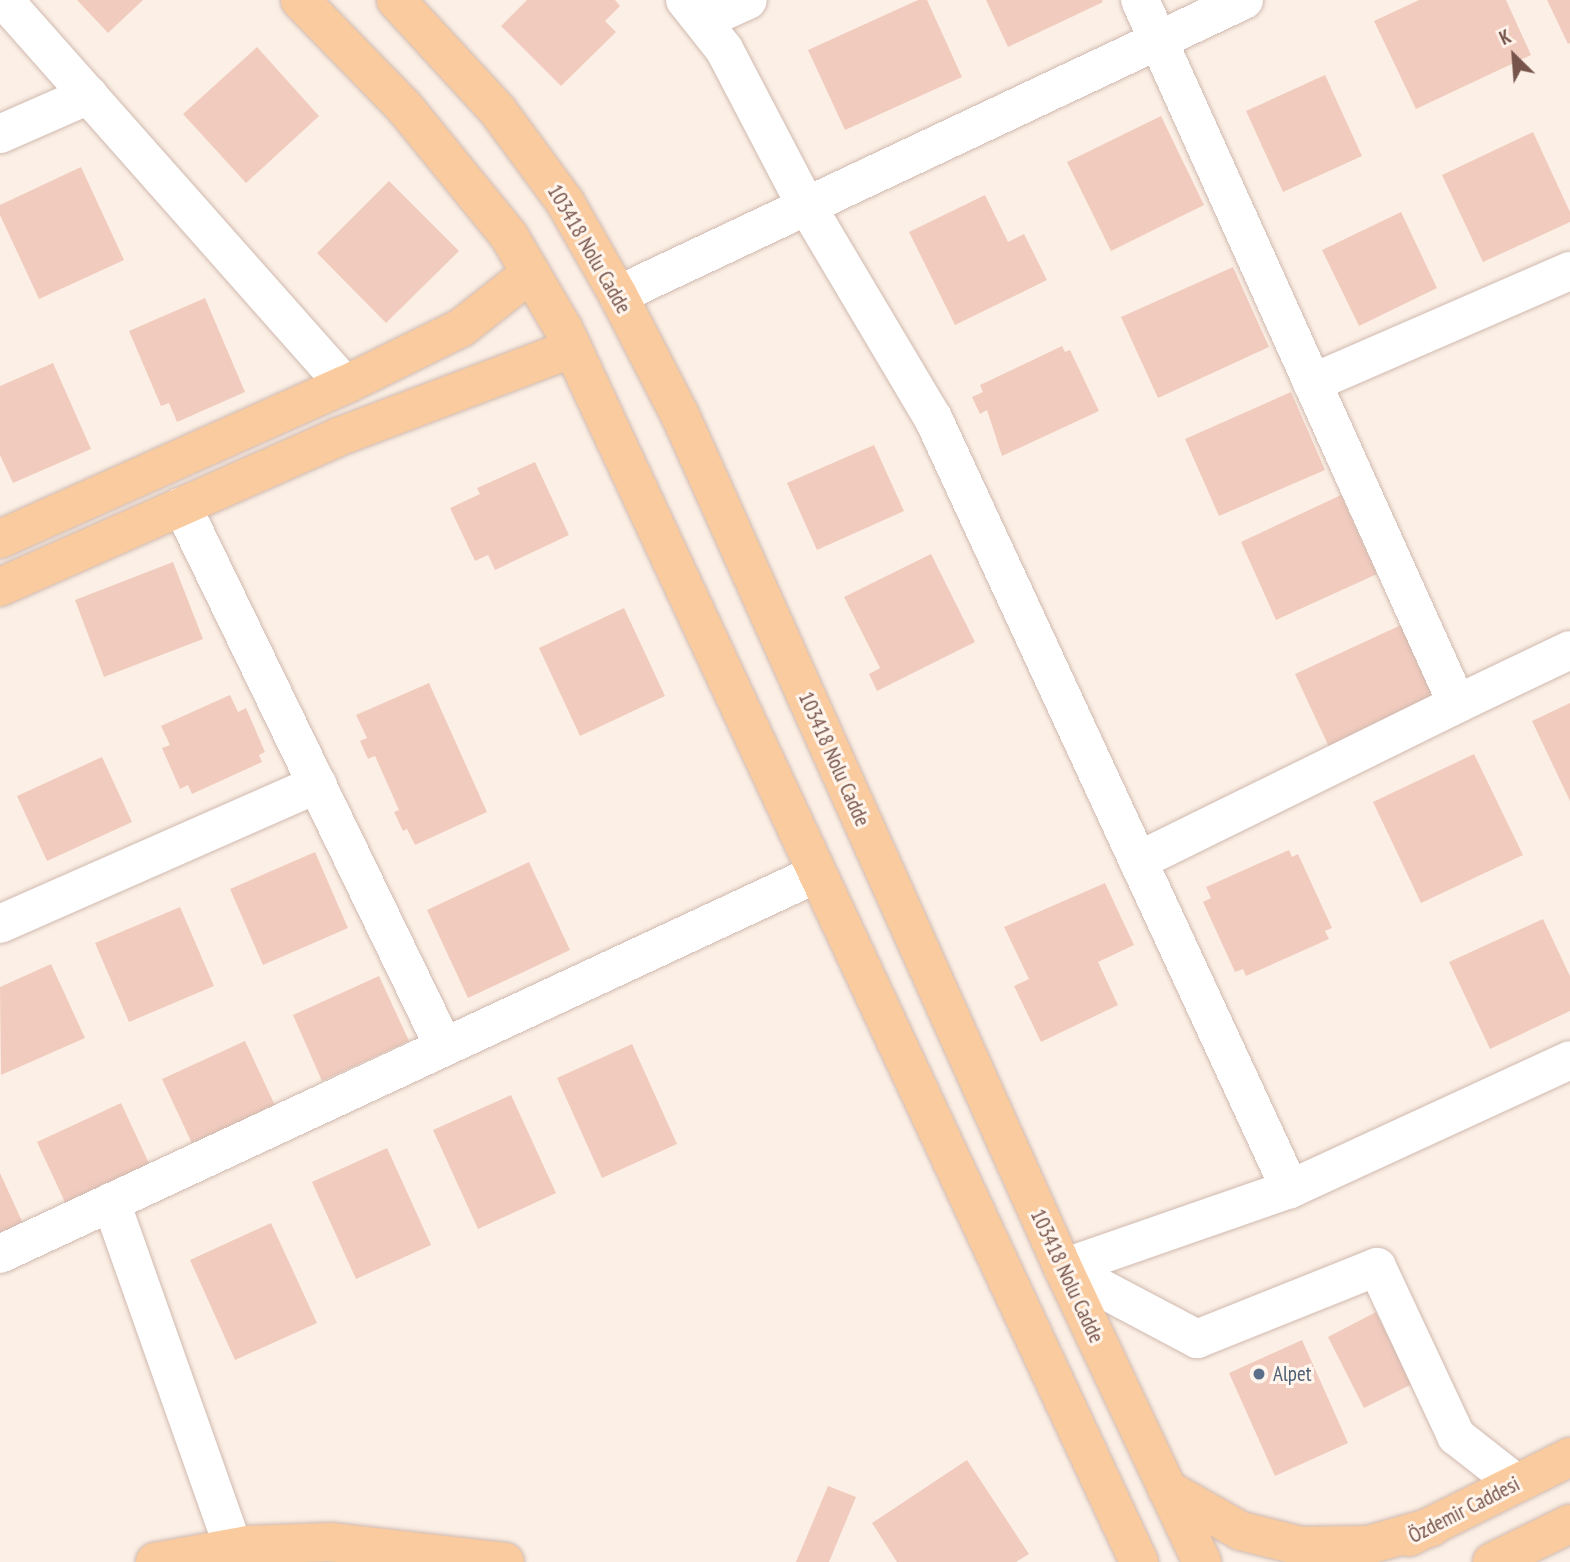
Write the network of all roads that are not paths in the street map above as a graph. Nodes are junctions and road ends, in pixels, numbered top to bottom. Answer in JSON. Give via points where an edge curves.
{"nodes":[{"id":1,"x":4,"y":0,"type":"edge"},
{"id":2,"x":300,"y":0,"type":"edge"},
{"id":3,"x":396,"y":0,"type":"edge"},
{"id":4,"x":748,"y":0,"type":"edge"},
{"id":5,"x":1140,"y":0,"type":"edge"},
{"id":6,"x":1244,"y":0,"type":"edge"},
{"id":7,"x":703,"y":7,"type":"edge"},
{"id":8,"x":1158,"y":41,"type":"junction"},
{"id":9,"x":89,"y":95,"type":"junction"},
{"id":10,"x":0,"y":134,"type":"edge"},
{"id":11,"x":808,"y":208,"type":"junction"},
{"id":12,"x":1570,"y":271,"type":"edge"},
{"id":13,"x":531,"y":273,"type":"junction"},
{"id":14,"x":618,"y":295,"type":"junction"},
{"id":15,"x":572,"y":348,"type":"junction"},
{"id":16,"x":1312,"y":383,"type":"junction"},
{"id":17,"x":345,"y":385,"type":"junction"},
{"id":18,"x":182,"y":506,"type":"junction"},
{"id":19,"x":0,"y":539,"type":"edge"},
{"id":20,"x":0,"y":587,"type":"edge"},
{"id":21,"x":1570,"y":650,"type":"edge"},
{"id":22,"x":1457,"y":704,"type":"junction"},
{"id":23,"x":317,"y":784,"type":"junction"},
{"id":24,"x":1138,"y":861,"type":"junction"},
{"id":25,"x":816,"y":874,"type":"junction"},
{"id":26,"x":0,"y":924,"type":"edge"},
{"id":27,"x":444,"y":1047,"type":"junction"},
{"id":28,"x":1570,"y":1060,"type":"edge"},
{"id":29,"x":1290,"y":1189,"type":"junction"},
{"id":30,"x":111,"y":1202,"type":"junction"},
{"id":31,"x":0,"y":1254,"type":"edge"},
{"id":32,"x":1063,"y":1268,"type":"junction"},
{"id":33,"x":1570,"y":1457,"type":"edge"},
{"id":34,"x":1516,"y":1483,"type":"junction"},
{"id":35,"x":1166,"y":1489,"type":"junction"},
{"id":36,"x":1570,"y":1524,"type":"edge"},
{"id":37,"x":1432,"y":1527,"type":"junction"},
{"id":38,"x":233,"y":1547,"type":"junction"},
{"id":39,"x":1129,"y":1553,"type":"edge"},
{"id":40,"x":155,"y":1562,"type":"edge"},
{"id":41,"x":505,"y":1562,"type":"edge"},
{"id":42,"x":1202,"y":1562,"type":"edge"},
{"id":43,"x":1357,"y":1562,"type":"edge"},
{"id":44,"x":1492,"y":1562,"type":"edge"}],
"edges":[{"from":1,"to":9,"type":"street"},
{"from":2,"to":13,"type":"main road","via":[[405,108],[509,236]]},
{"from":3,"to":14,"type":"main road","name":"103418 Nolu Cadde","via":[[498,111],[565,202]]},
{"from":4,"to":7,"type":"street"},
{"from":5,"to":8,"type":"street"},
{"from":6,"to":8,"type":"street"},
{"from":7,"to":11,"type":"street"},
{"from":8,"to":11,"type":"street"},
{"from":8,"to":16,"type":"street"},
{"from":9,"to":10,"type":"street"},
{"from":9,"to":17,"type":"street"},
{"from":11,"to":14,"type":"street"},
{"from":11,"to":24,"type":"street","via":[[933,418]]},
{"from":12,"to":16,"type":"street"},
{"from":13,"to":15,"type":"main road"},
{"from":13,"to":17,"type":"main road","via":[[461,328]]},
{"from":14,"to":32,"type":"main road","name":"103418 Nolu Cadde","via":[[680,415]]},
{"from":15,"to":18,"type":"main road","via":[[338,437]]},
{"from":15,"to":25,"type":"main road"},
{"from":16,"to":22,"type":"street"},
{"from":17,"to":19,"type":"main road"},
{"from":18,"to":20,"type":"main road"},
{"from":18,"to":23,"type":"street"},
{"from":21,"to":22,"type":"street"},
{"from":22,"to":24,"type":"street"},
{"from":23,"to":26,"type":"street"},
{"from":23,"to":27,"type":"street"},
{"from":24,"to":29,"type":"street"},
{"from":25,"to":27,"type":"street"},
{"from":25,"to":39,"type":"main road"},
{"from":27,"to":30,"type":"street"},
{"from":28,"to":29,"type":"street"},
{"from":29,"to":32,"type":"street"},
{"from":30,"to":31,"type":"street"},
{"from":30,"to":38,"type":"street"},
{"from":32,"to":34,"type":"street","via":[[1197,1339],[1377,1267],[1456,1436]]},
{"from":32,"to":35,"type":"main road","name":"103418 Nolu Cadde"},
{"from":33,"to":34,"type":"main road","name":"Özdemir Caddesi"},
{"from":34,"to":37,"type":"main road","name":"Özdemir Caddesi"},
{"from":35,"to":37,"type":"main road","via":[[1214,1520],[1301,1546],[1368,1545]]},
{"from":35,"to":42,"type":"main road","name":"103418 Nolu Cadde"},
{"from":36,"to":44,"type":"main road"},
{"from":37,"to":43,"type":"main road","name":"Özdemir Caddesi"},
{"from":38,"to":40,"type":"main road"},
{"from":38,"to":41,"type":"main road","via":[[330,1542]]}]}
